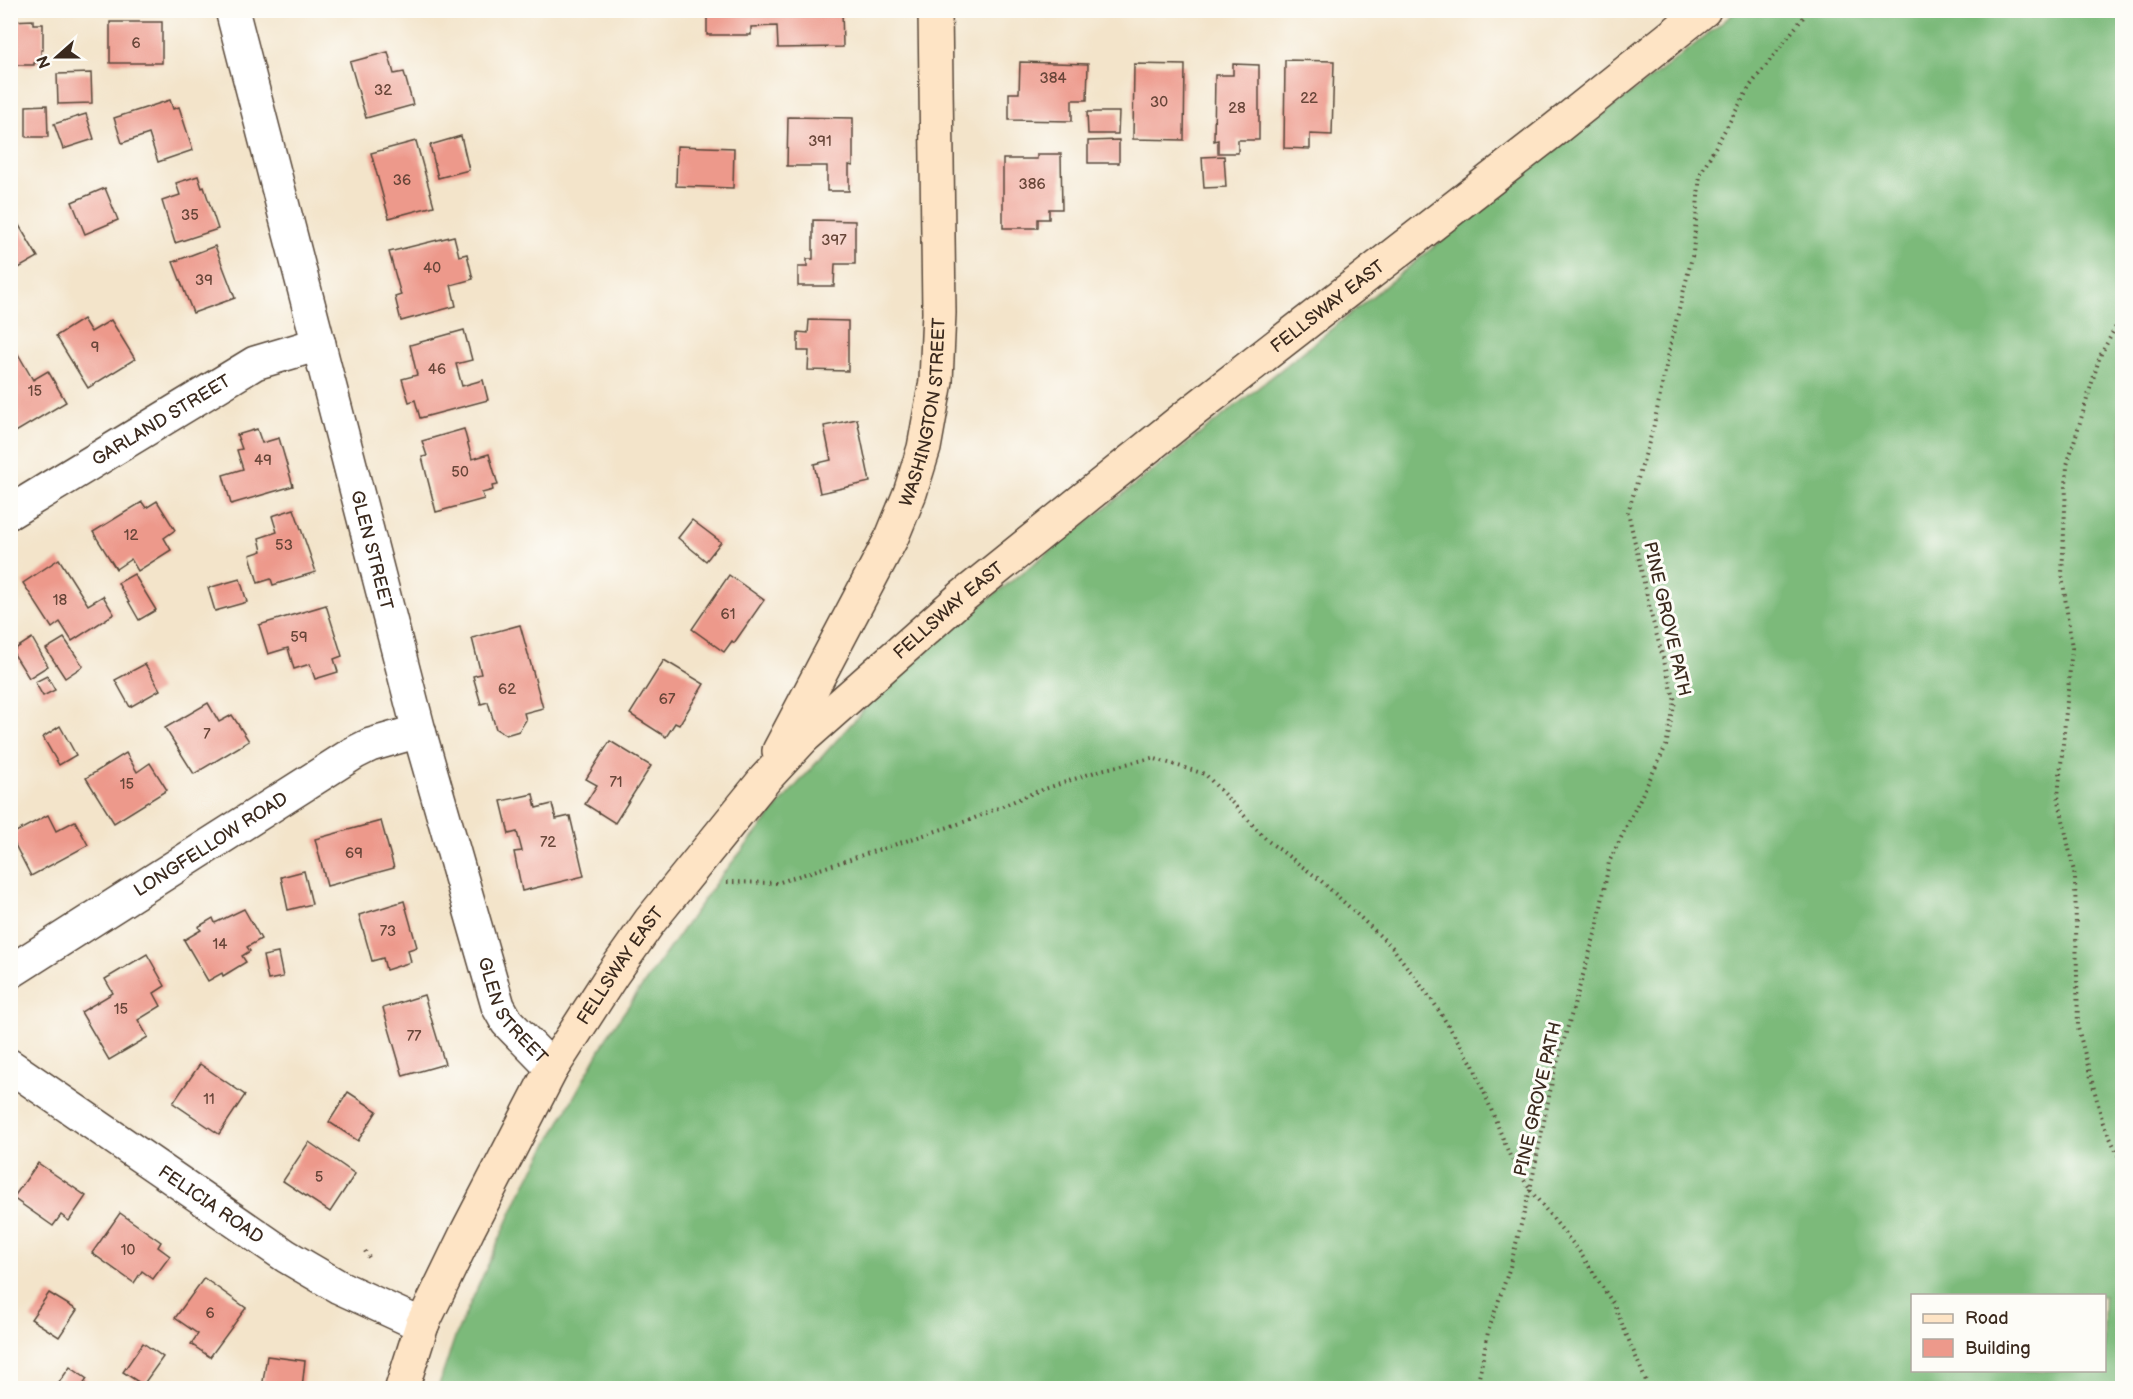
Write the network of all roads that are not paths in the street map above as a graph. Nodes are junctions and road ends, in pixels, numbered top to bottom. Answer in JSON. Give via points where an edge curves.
{"nodes":[{"id":1,"x":231,"y":10,"type":"edge"},
{"id":2,"x":935,"y":10,"type":"edge"},
{"id":3,"x":1704,"y":10,"type":"edge"},
{"id":4,"x":319,"y":344,"type":"junction"},
{"id":5,"x":10,"y":512,"type":"edge"},
{"id":6,"x":419,"y":731,"type":"junction"},
{"id":7,"x":765,"y":779,"type":"junction"},
{"id":8,"x":10,"y":972,"type":"edge"},
{"id":9,"x":10,"y":1066,"type":"edge"},
{"id":10,"x":552,"y":1068,"type":"junction"},
{"id":11,"x":422,"y":1325,"type":"junction"},
{"id":12,"x":402,"y":1389,"type":"edge"}],
"edges":[{"from":1,"to":4,"type":"street","name":"GLEN STREET"},
{"from":2,"to":7,"type":"main road","name":"WASHINGTON STREET","via":[[938,344],[924,448],[892,537]]},
{"from":3,"to":7,"type":"main road","name":"FELLSWAY EAST","via":[[963,596],[803,738]]},
{"from":4,"to":5,"type":"street","name":"GARLAND STREET","via":[[255,363]]},
{"from":4,"to":6,"type":"street","name":"GLEN STREET"},
{"from":6,"to":8,"type":"street","name":"LONGFELLOW ROAD","via":[[354,753]]},
{"from":6,"to":10,"type":"street","name":"GLEN STREET","via":[[498,1006],[507,1022]]},
{"from":7,"to":10,"type":"main road","name":"FELLSWAY EAST","via":[[681,881],[612,975]]},
{"from":9,"to":11,"type":"street","name":"FELICIA ROAD","via":[[295,1261],[339,1287]]},
{"from":10,"to":11,"type":"main road","name":"FELLSWAY EAST"},
{"from":11,"to":12,"type":"main road","name":"FELLSWAY EAST"}]}
